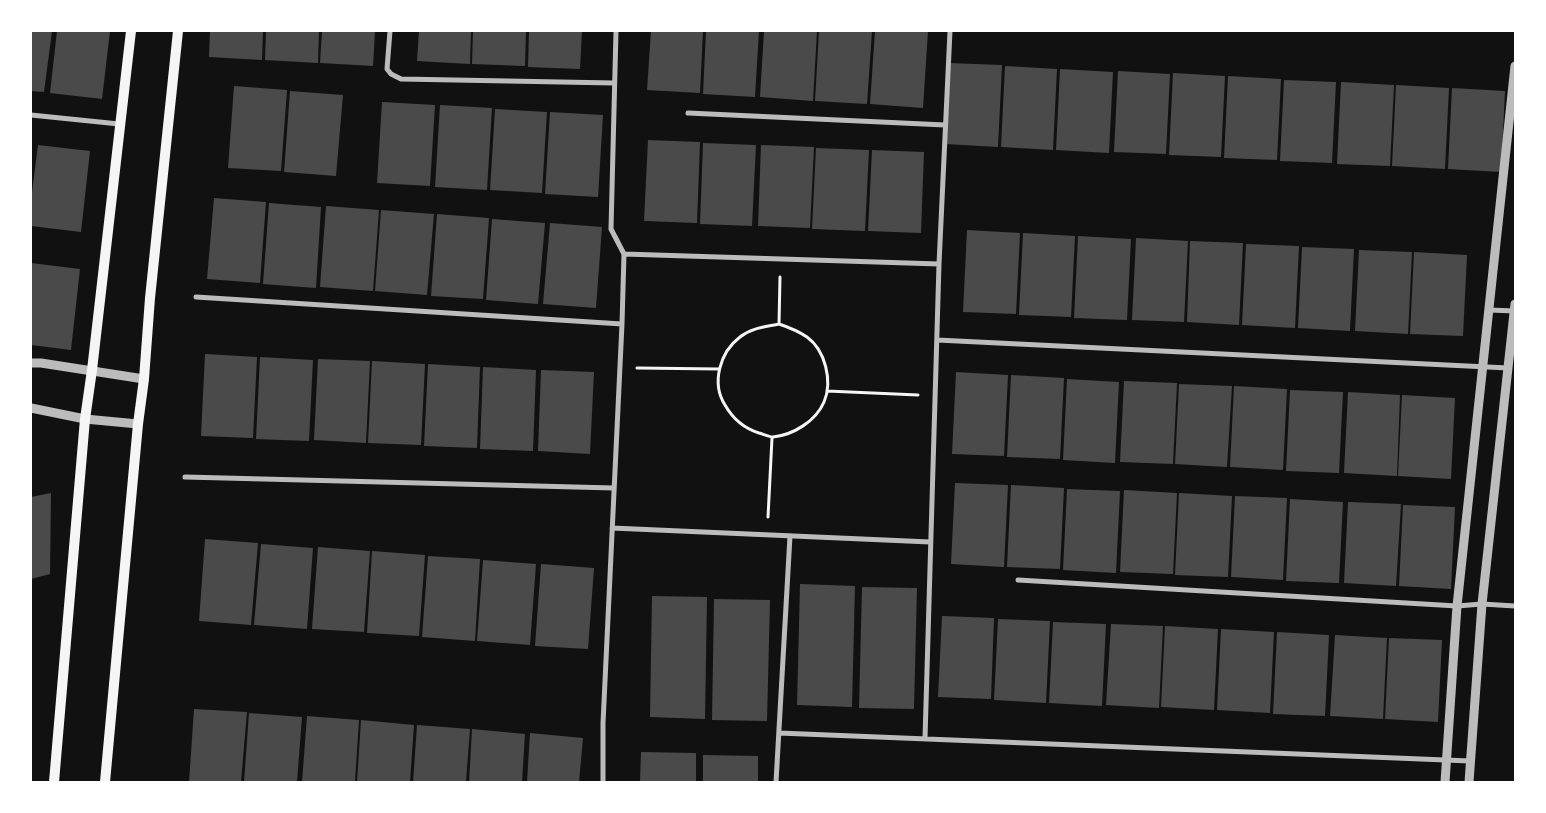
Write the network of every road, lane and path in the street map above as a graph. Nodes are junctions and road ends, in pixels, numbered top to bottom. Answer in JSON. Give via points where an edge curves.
{"nodes":[{"id":1,"x":131,"y":31,"type":"edge"},
{"id":2,"x":178,"y":31,"type":"edge"},
{"id":3,"x":390,"y":31,"type":"edge"},
{"id":4,"x":616,"y":31,"type":"edge"},
{"id":5,"x":950,"y":31,"type":"edge"},
{"id":6,"x":1515,"y":66,"type":"edge"},
{"id":7,"x":614,"y":83,"type":"junction"},
{"id":8,"x":688,"y":113,"type":"dead end"},
{"id":9,"x":31,"y":115,"type":"edge"},
{"id":10,"x":119,"y":124,"type":"junction"},
{"id":11,"x":945,"y":125,"type":"junction"},
{"id":12,"x":624,"y":254,"type":"junction"},
{"id":13,"x":781,"y":259,"type":"junction"},
{"id":14,"x":939,"y":264,"type":"junction"},
{"id":15,"x":196,"y":298,"type":"dead end"},
{"id":16,"x":1514,"y":308,"type":"edge"},
{"id":17,"x":1488,"y":310,"type":"junction"},
{"id":18,"x":622,"y":324,"type":"junction"},
{"id":19,"x":779,"y":324,"type":"junction"},
{"id":20,"x":937,"y":340,"type":"junction"},
{"id":21,"x":31,"y":363,"type":"edge"},
{"id":22,"x":1482,"y":367,"type":"junction"},
{"id":23,"x":620,"y":368,"type":"junction"},
{"id":24,"x":1508,"y":368,"type":"junction"},
{"id":25,"x":719,"y":369,"type":"junction"},
{"id":26,"x":92,"y":370,"type":"junction"},
{"id":27,"x":144,"y":379,"type":"junction"},
{"id":28,"x":826,"y":391,"type":"junction"},
{"id":29,"x":935,"y":395,"type":"junction"},
{"id":30,"x":31,"y":408,"type":"edge"},
{"id":31,"x":85,"y":419,"type":"junction"},
{"id":32,"x":138,"y":424,"type":"junction"},
{"id":33,"x":772,"y":438,"type":"junction"},
{"id":34,"x":185,"y":477,"type":"dead end"},
{"id":35,"x":614,"y":488,"type":"junction"},
{"id":36,"x":612,"y":528,"type":"junction"},
{"id":37,"x":767,"y":535,"type":"junction"},
{"id":38,"x":790,"y":536,"type":"junction"},
{"id":39,"x":930,"y":542,"type":"junction"},
{"id":40,"x":1018,"y":580,"type":"dead end"},
{"id":41,"x":1482,"y":604,"type":"junction"},
{"id":42,"x":1457,"y":606,"type":"junction"},
{"id":43,"x":1515,"y":606,"type":"edge"},
{"id":44,"x":779,"y":733,"type":"junction"},
{"id":45,"x":925,"y":738,"type":"junction"},
{"id":46,"x":1446,"y":760,"type":"junction"},
{"id":47,"x":1470,"y":761,"type":"junction"},
{"id":48,"x":54,"y":782,"type":"edge"},
{"id":49,"x":105,"y":782,"type":"edge"},
{"id":50,"x":603,"y":782,"type":"edge"},
{"id":51,"x":776,"y":782,"type":"edge"},
{"id":52,"x":1445,"y":782,"type":"edge"},
{"id":53,"x":1469,"y":782,"type":"edge"}],
"edges":[{"from":1,"to":10,"type":"main road"},
{"from":2,"to":27,"type":"main road"},
{"from":3,"to":7,"type":"street","via":[[387,69],[401,79]]},
{"from":4,"to":7,"type":"street"},
{"from":5,"to":11,"type":"street"},
{"from":6,"to":17,"type":"street"},
{"from":7,"to":12,"type":"street","via":[[611,229]]},
{"from":8,"to":11,"type":"street"},
{"from":9,"to":10,"type":"street"},
{"from":10,"to":26,"type":"main road"},
{"from":11,"to":14,"type":"street"},
{"from":12,"to":13,"type":"street"},
{"from":12,"to":18,"type":"street"},
{"from":13,"to":14,"type":"street"},
{"from":13,"to":19,"type":"path"},
{"from":14,"to":20,"type":"street"},
{"from":15,"to":18,"type":"street"},
{"from":16,"to":17,"type":"street"},
{"from":16,"to":24,"type":"street"},
{"from":17,"to":22,"type":"street"},
{"from":18,"to":23,"type":"street"},
{"from":19,"to":25,"type":"path","via":[[756,329],[740,337],[727,350]]},
{"from":19,"to":28,"type":"path","via":[[808,337],[820,350],[827,367]]},
{"from":20,"to":22,"type":"street"},
{"from":20,"to":29,"type":"street"},
{"from":21,"to":26,"type":"street"},
{"from":22,"to":24,"type":"street"},
{"from":22,"to":42,"type":"street"},
{"from":23,"to":25,"type":"path"},
{"from":23,"to":35,"type":"street"},
{"from":24,"to":41,"type":"street"},
{"from":25,"to":33,"type":"path","via":[[718,386],[723,403],[733,418],[748,430]]},
{"from":26,"to":27,"type":"street"},
{"from":26,"to":31,"type":"main road"},
{"from":27,"to":32,"type":"main road"},
{"from":28,"to":29,"type":"path"},
{"from":28,"to":33,"type":"path","via":[[824,402],[814,417],[801,428]]},
{"from":29,"to":39,"type":"street"},
{"from":30,"to":31,"type":"street"},
{"from":31,"to":32,"type":"street"},
{"from":31,"to":48,"type":"main road"},
{"from":32,"to":49,"type":"main road"},
{"from":33,"to":37,"type":"path"},
{"from":34,"to":35,"type":"street"},
{"from":35,"to":36,"type":"street"},
{"from":36,"to":37,"type":"street"},
{"from":36,"to":50,"type":"street"},
{"from":37,"to":38,"type":"street"},
{"from":38,"to":39,"type":"street"},
{"from":38,"to":44,"type":"street"},
{"from":39,"to":45,"type":"street"},
{"from":40,"to":42,"type":"street"},
{"from":41,"to":42,"type":"street"},
{"from":41,"to":43,"type":"street"},
{"from":41,"to":47,"type":"street"},
{"from":42,"to":46,"type":"street"},
{"from":44,"to":45,"type":"street"},
{"from":44,"to":51,"type":"street"},
{"from":45,"to":46,"type":"street"},
{"from":46,"to":47,"type":"street"},
{"from":46,"to":52,"type":"street"},
{"from":47,"to":53,"type":"street"}]}
